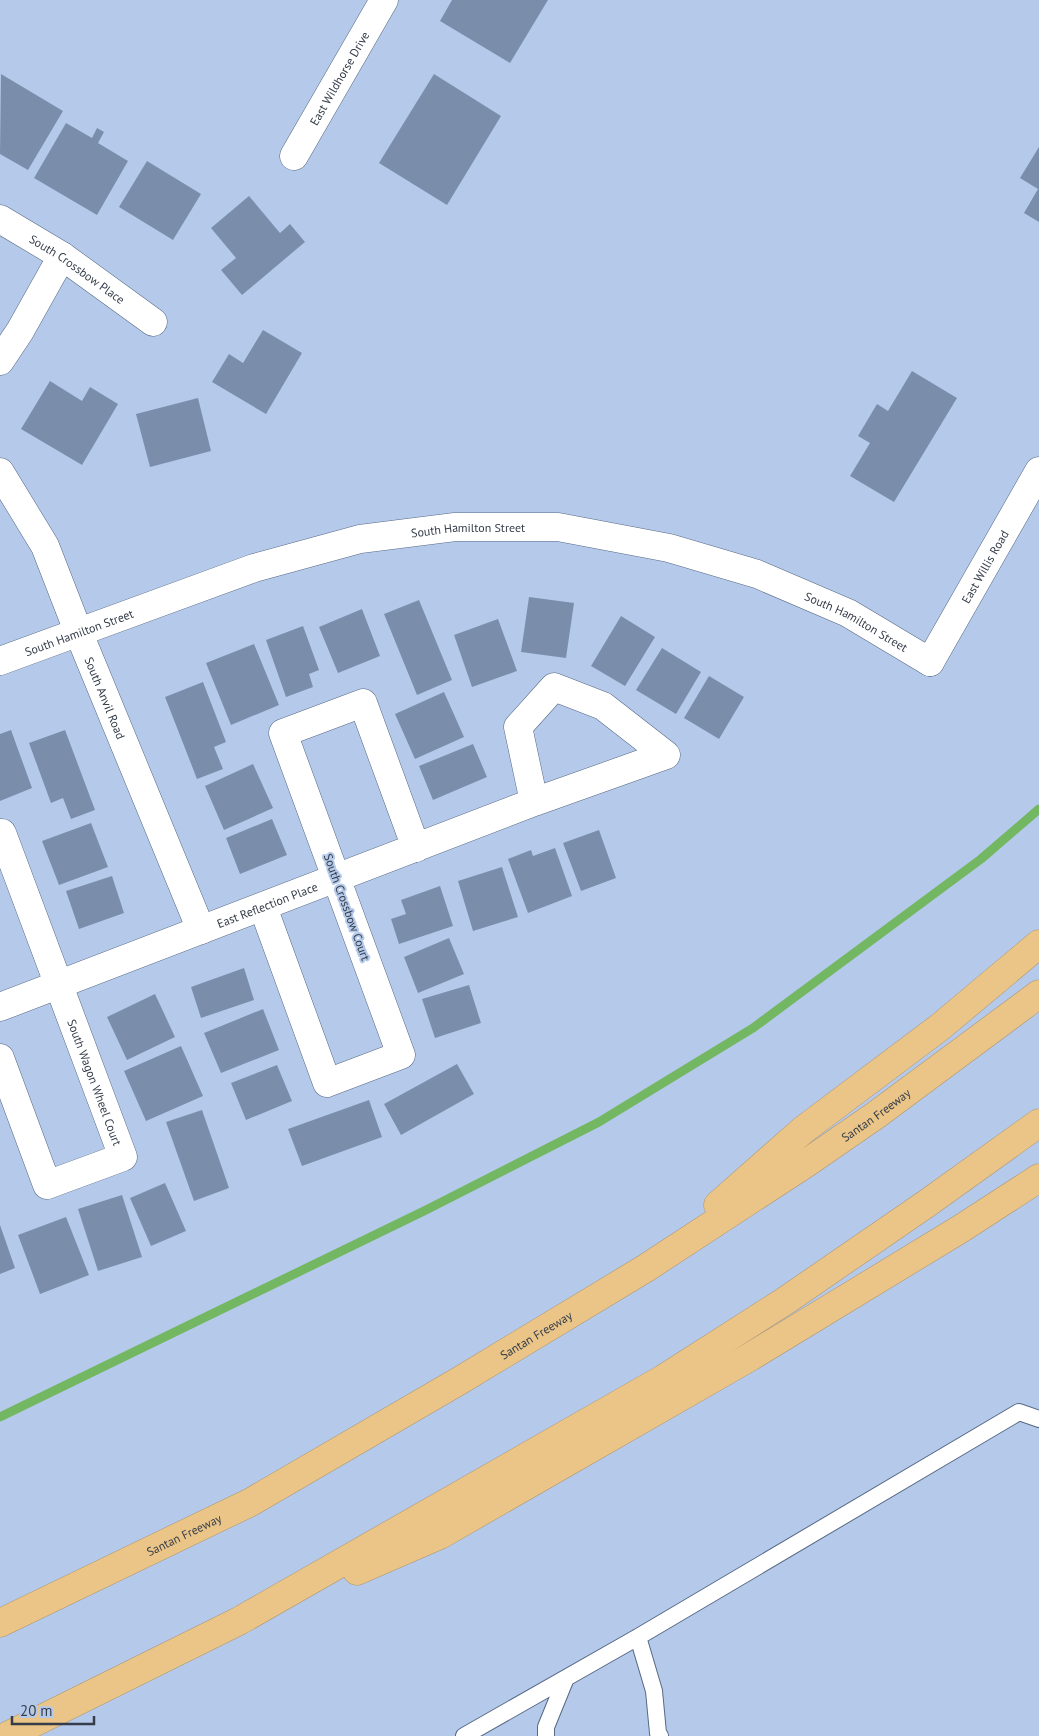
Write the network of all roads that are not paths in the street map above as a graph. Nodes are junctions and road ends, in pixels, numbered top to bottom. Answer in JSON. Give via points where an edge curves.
{"nodes":[{"id":1,"x":384,"y":0,"type":"edge"},
{"id":2,"x":294,"y":156,"type":"dead end"},
{"id":3,"x":0,"y":219,"type":"edge"},
{"id":4,"x":62,"y":256,"type":"junction"},
{"id":5,"x":152,"y":322,"type":"dead end"},
{"id":6,"x":0,"y":361,"type":"edge"},
{"id":7,"x":1039,"y":471,"type":"edge"},
{"id":8,"x":0,"y":472,"type":"edge"},
{"id":9,"x":78,"y":631,"type":"junction"},
{"id":10,"x":0,"y":661,"type":"edge"},
{"id":11,"x":930,"y":662,"type":"joint"},
{"id":12,"x":534,"y":802,"type":"junction"},
{"id":13,"x":0,"y":834,"type":"edge"},
{"id":14,"x":416,"y":848,"type":"junction"},
{"id":15,"x":336,"y":878,"type":"junction"},
{"id":16,"x":263,"y":907,"type":"junction"},
{"id":17,"x":201,"y":930,"type":"junction"},
{"id":18,"x":1039,"y":944,"type":"edge"},
{"id":19,"x":59,"y":985,"type":"junction"},
{"id":20,"x":1039,"y":994,"type":"edge"},
{"id":21,"x":0,"y":1007,"type":"edge"},
{"id":22,"x":0,"y":1058,"type":"edge"},
{"id":23,"x":1039,"y":1123,"type":"edge"},
{"id":24,"x":1039,"y":1178,"type":"edge"},
{"id":25,"x":646,"y":1268,"type":"junction"},
{"id":26,"x":1039,"y":1419,"type":"edge"},
{"id":27,"x":238,"y":1621,"type":"junction"},
{"id":28,"x":0,"y":1623,"type":"edge"},
{"id":29,"x":638,"y":1637,"type":"junction"},
{"id":30,"x":566,"y":1678,"type":"junction"},
{"id":31,"x":7,"y":1736,"type":"edge"},
{"id":32,"x":464,"y":1736,"type":"edge"},
{"id":33,"x":546,"y":1736,"type":"edge"},
{"id":34,"x":660,"y":1736,"type":"edge"}],
"edges":[{"from":1,"to":2,"type":"street","name":"East Wildhorse Drive"},
{"from":3,"to":4,"type":"street","name":"South Crossbow Place"},
{"from":4,"to":5,"type":"street","name":"South Crossbow Place"},
{"from":4,"to":6,"type":"street"},
{"from":7,"to":11,"type":"street","name":"East Willis Road"},
{"from":8,"to":9,"type":"street","name":"South Anvil Road","via":[[45,546]]},
{"from":9,"to":10,"type":"street","name":"South Hamilton Street"},
{"from":9,"to":11,"type":"street","name":"South Hamilton Street","via":[[254,568],[360,539],[455,527],[558,527],[669,548],[757,574],[848,613]]},
{"from":9,"to":17,"type":"street","name":"South Anvil Road"},
{"from":12,"to":12,"type":"street","name":"East Reflection Place","via":[[578,786],[666,755],[604,706],[554,687],[518,728]]},
{"from":12,"to":14,"type":"street","name":"East Reflection Place"},
{"from":13,"to":19,"type":"street","name":"South Wagon Wheel Court"},
{"from":14,"to":15,"type":"street","name":"East Reflection Place"},
{"from":14,"to":15,"type":"street","name":"South Crossbow Court","via":[[363,704],[283,733]]},
{"from":15,"to":16,"type":"street","name":"East Reflection Place"},
{"from":15,"to":16,"type":"street","name":"South Crossbow Court","via":[[401,1055],[327,1082]]},
{"from":16,"to":17,"type":"street","name":"East Reflection Place"},
{"from":17,"to":19,"type":"street","name":"East Reflection Place"},
{"from":18,"to":25,"type":"highway","via":[[940,1027],[803,1130]]},
{"from":19,"to":21,"type":"street","name":"East Reflection Place"},
{"from":19,"to":22,"type":"street","name":"South Wagon Wheel Court","via":[[123,1157],[47,1185]]},
{"from":20,"to":25,"type":"highway","name":"Santan Freeway","via":[[876,1115]]},
{"from":23,"to":27,"type":"highway","via":[[910,1215],[663,1379]]},
{"from":24,"to":27,"type":"highway","via":[[750,1357],[440,1536]]},
{"from":25,"to":28,"type":"highway","name":"Santan Freeway","via":[[251,1502]]},
{"from":26,"to":29,"type":"lane","via":[[1019,1412]]},
{"from":27,"to":31,"type":"highway"},
{"from":29,"to":30,"type":"lane"},
{"from":29,"to":34,"type":"lane","via":[[654,1690]]},
{"from":30,"to":32,"type":"lane"},
{"from":30,"to":33,"type":"lane","via":[[546,1726]]}]}
